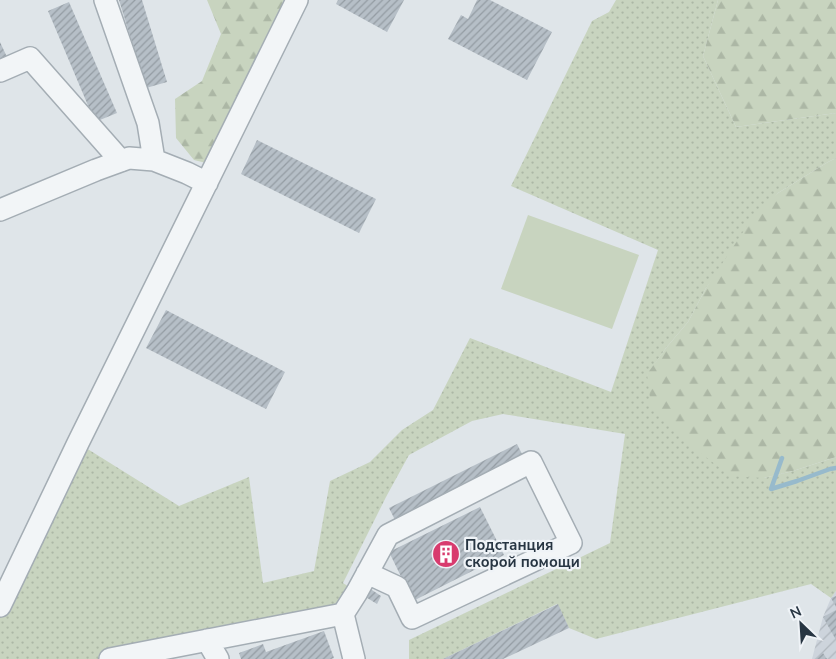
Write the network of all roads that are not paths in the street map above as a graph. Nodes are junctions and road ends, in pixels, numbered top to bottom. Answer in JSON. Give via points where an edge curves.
{"nodes":[{"id":1,"x":105,"y":0,"type":"edge"},
{"id":2,"x":297,"y":0,"type":"edge"},
{"id":3,"x":0,"y":71,"type":"edge"},
{"id":4,"x":154,"y":160,"type":"junction"},
{"id":5,"x":121,"y":161,"type":"junction"},
{"id":6,"x":207,"y":183,"type":"junction"},
{"id":7,"x":0,"y":210,"type":"edge"},
{"id":8,"x":368,"y":573,"type":"junction"},
{"id":9,"x":0,"y":606,"type":"edge"},
{"id":10,"x":343,"y":614,"type":"junction"},
{"id":11,"x":207,"y":640,"type":"junction"},
{"id":12,"x":110,"y":659,"type":"edge"},
{"id":13,"x":218,"y":659,"type":"edge"},
{"id":14,"x":354,"y":659,"type":"edge"}],
"edges":[{"from":1,"to":4,"type":"lane","via":[[148,123]]},
{"from":2,"to":6,"type":"lane"},
{"from":3,"to":5,"type":"lane","via":[[30,58]]},
{"from":4,"to":5,"type":"lane","via":[[129,158]]},
{"from":4,"to":6,"type":"lane"},
{"from":5,"to":7,"type":"lane"},
{"from":6,"to":9,"type":"lane"},
{"from":8,"to":8,"type":"lane","via":[[388,535],[531,462],[571,542],[412,618],[397,587]]},
{"from":8,"to":10,"type":"lane"},
{"from":10,"to":11,"type":"lane"},
{"from":10,"to":14,"type":"lane"},
{"from":11,"to":12,"type":"lane"},
{"from":11,"to":13,"type":"lane"}]}
